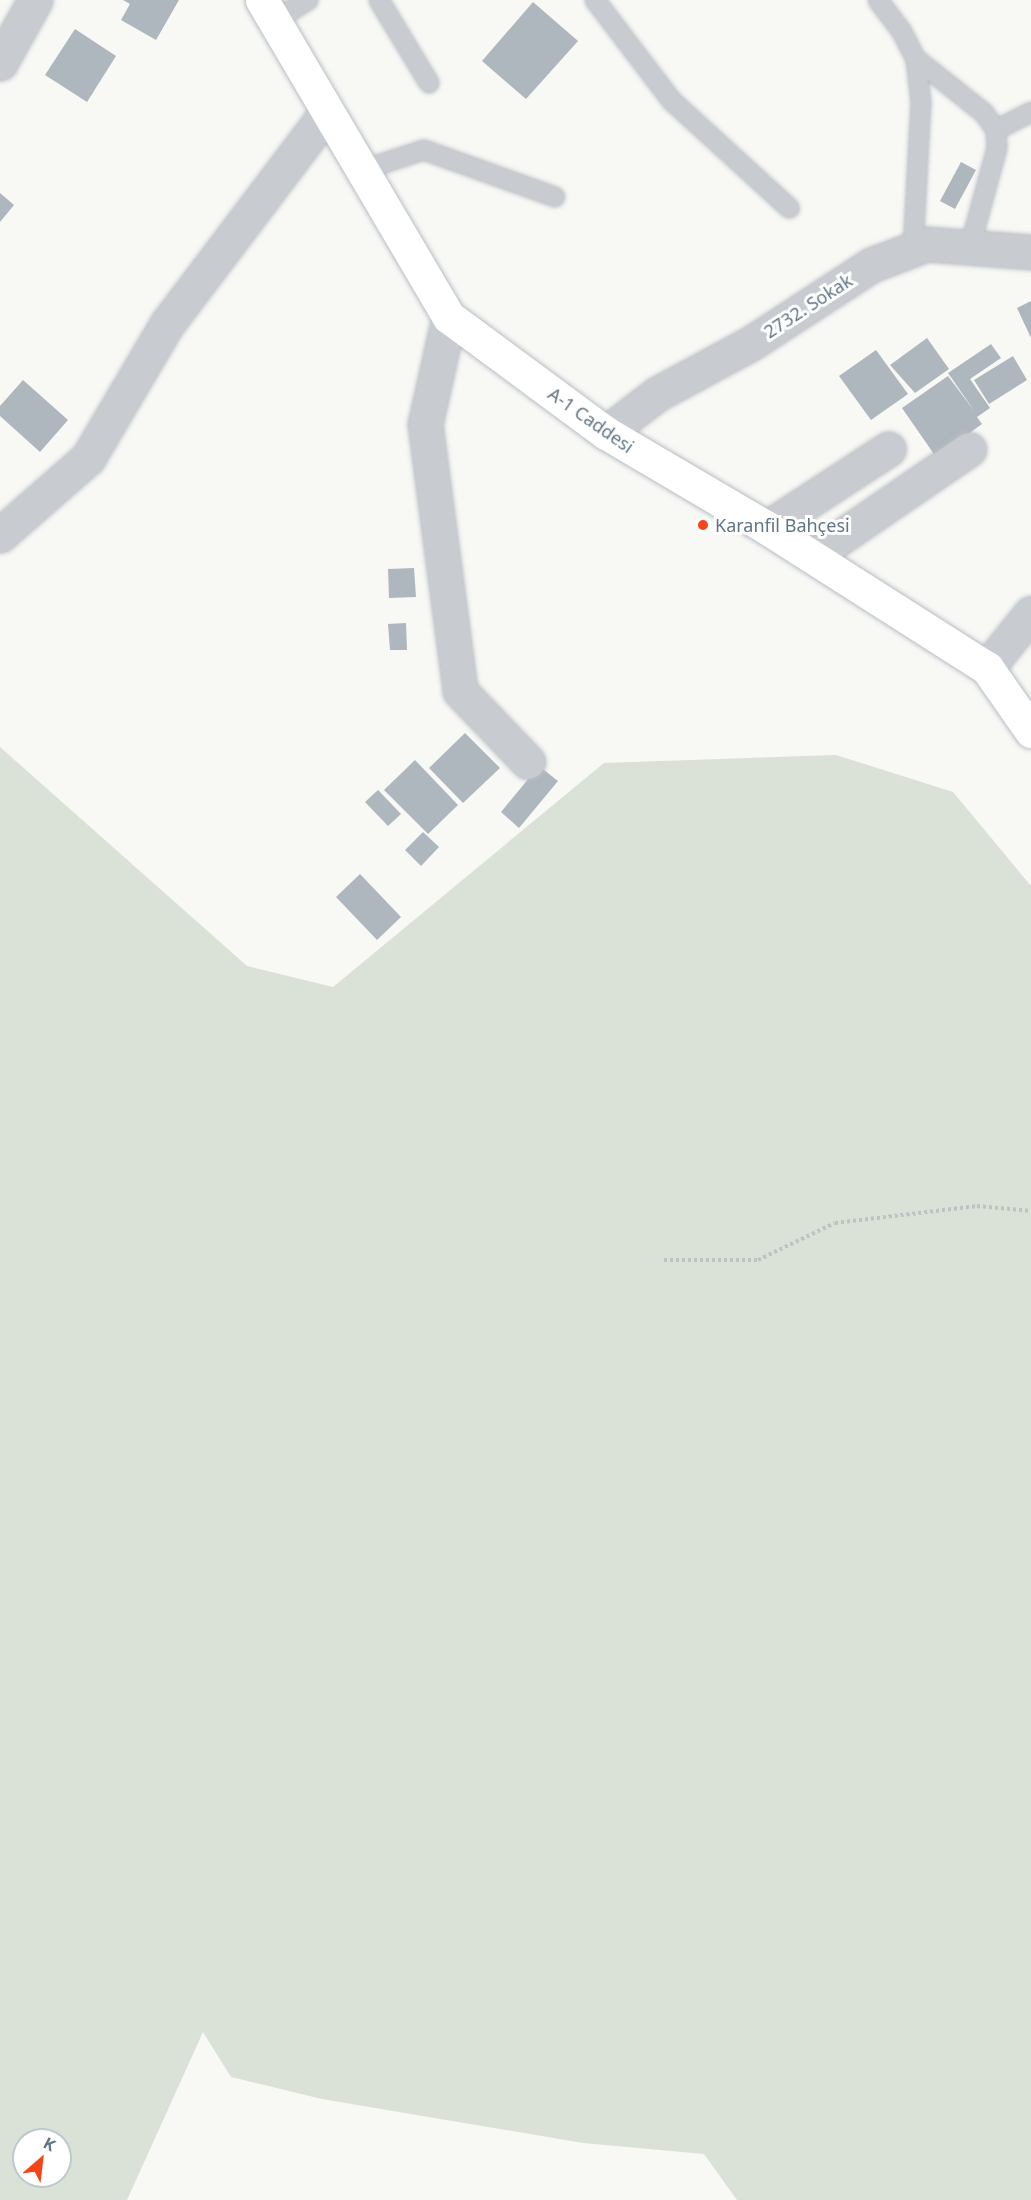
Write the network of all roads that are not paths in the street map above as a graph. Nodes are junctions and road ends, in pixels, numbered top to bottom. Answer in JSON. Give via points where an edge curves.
{"nodes":[{"id":1,"x":35,"y":0,"type":"edge"},
{"id":2,"x":308,"y":0,"type":"edge"},
{"id":3,"x":379,"y":0,"type":"edge"},
{"id":4,"x":595,"y":0,"type":"edge"},
{"id":5,"x":878,"y":0,"type":"edge"},
{"id":6,"x":269,"y":10,"type":"edge"},
{"id":7,"x":916,"y":59,"type":"junction"},
{"id":8,"x":0,"y":63,"type":"edge"},
{"id":9,"x":429,"y":83,"type":"dead end"},
{"id":10,"x":1031,"y":112,"type":"edge"},
{"id":11,"x":326,"y":114,"type":"junction"},
{"id":12,"x":996,"y":130,"type":"junction"},
{"id":13,"x":360,"y":171,"type":"junction"},
{"id":14,"x":555,"y":198,"type":"dead end"},
{"id":15,"x":789,"y":208,"type":"dead end"},
{"id":16,"x":970,"y":247,"type":"junction"},
{"id":17,"x":913,"y":249,"type":"junction"},
{"id":18,"x":1031,"y":252,"type":"edge"},
{"id":19,"x":449,"y":317,"type":"junction"},
{"id":20,"x":606,"y":433,"type":"junction"},
{"id":21,"x":888,"y":449,"type":"dead end"},
{"id":22,"x":969,"y":449,"type":"dead end"},
{"id":23,"x":767,"y":528,"type":"junction"},
{"id":24,"x":0,"y":535,"type":"edge"},
{"id":25,"x":813,"y":556,"type":"junction"},
{"id":26,"x":1031,"y":613,"type":"edge"},
{"id":27,"x":987,"y":668,"type":"junction"},
{"id":28,"x":1031,"y":731,"type":"edge"},
{"id":29,"x":528,"y":762,"type":"dead end"}],
"edges":[{"from":1,"to":8,"type":"street"},
{"from":2,"to":6,"type":"lane"},
{"from":3,"to":9,"type":"lane"},
{"from":4,"to":15,"type":"lane","via":[[672,101]]},
{"from":5,"to":7,"type":"lane","via":[[901,30]]},
{"from":6,"to":11,"type":"main road","name":"A-1 Caddesi"},
{"from":7,"to":12,"type":"lane","via":[[984,113]]},
{"from":7,"to":17,"type":"lane","via":[[921,102]]},
{"from":10,"to":12,"type":"lane"},
{"from":11,"to":13,"type":"main road","name":"A-1 Caddesi"},
{"from":11,"to":24,"type":"street","via":[[167,324],[88,458]]},
{"from":12,"to":16,"type":"lane","via":[[997,148]]},
{"from":13,"to":14,"type":"lane","via":[[424,150]]},
{"from":13,"to":19,"type":"main road","name":"A-1 Caddesi"},
{"from":16,"to":17,"type":"street","name":"2732. Sokak","via":[[927,243]]},
{"from":16,"to":18,"type":"street","name":"2732. Sokak"},
{"from":17,"to":20,"type":"street","name":"2732. Sokak","via":[[871,265],[753,342],[657,394]]},
{"from":19,"to":20,"type":"main road","name":"A-1 Caddesi"},
{"from":19,"to":29,"type":"street","via":[[425,424],[460,691]]},
{"from":20,"to":23,"type":"main road","name":"A-1 Caddesi"},
{"from":21,"to":23,"type":"street"},
{"from":22,"to":25,"type":"street"},
{"from":23,"to":25,"type":"main road","name":"A-1 Caddesi"},
{"from":25,"to":27,"type":"main road","name":"A-1 Caddesi"},
{"from":26,"to":27,"type":"street"},
{"from":27,"to":28,"type":"main road","name":"A-1 Caddesi"}]}
